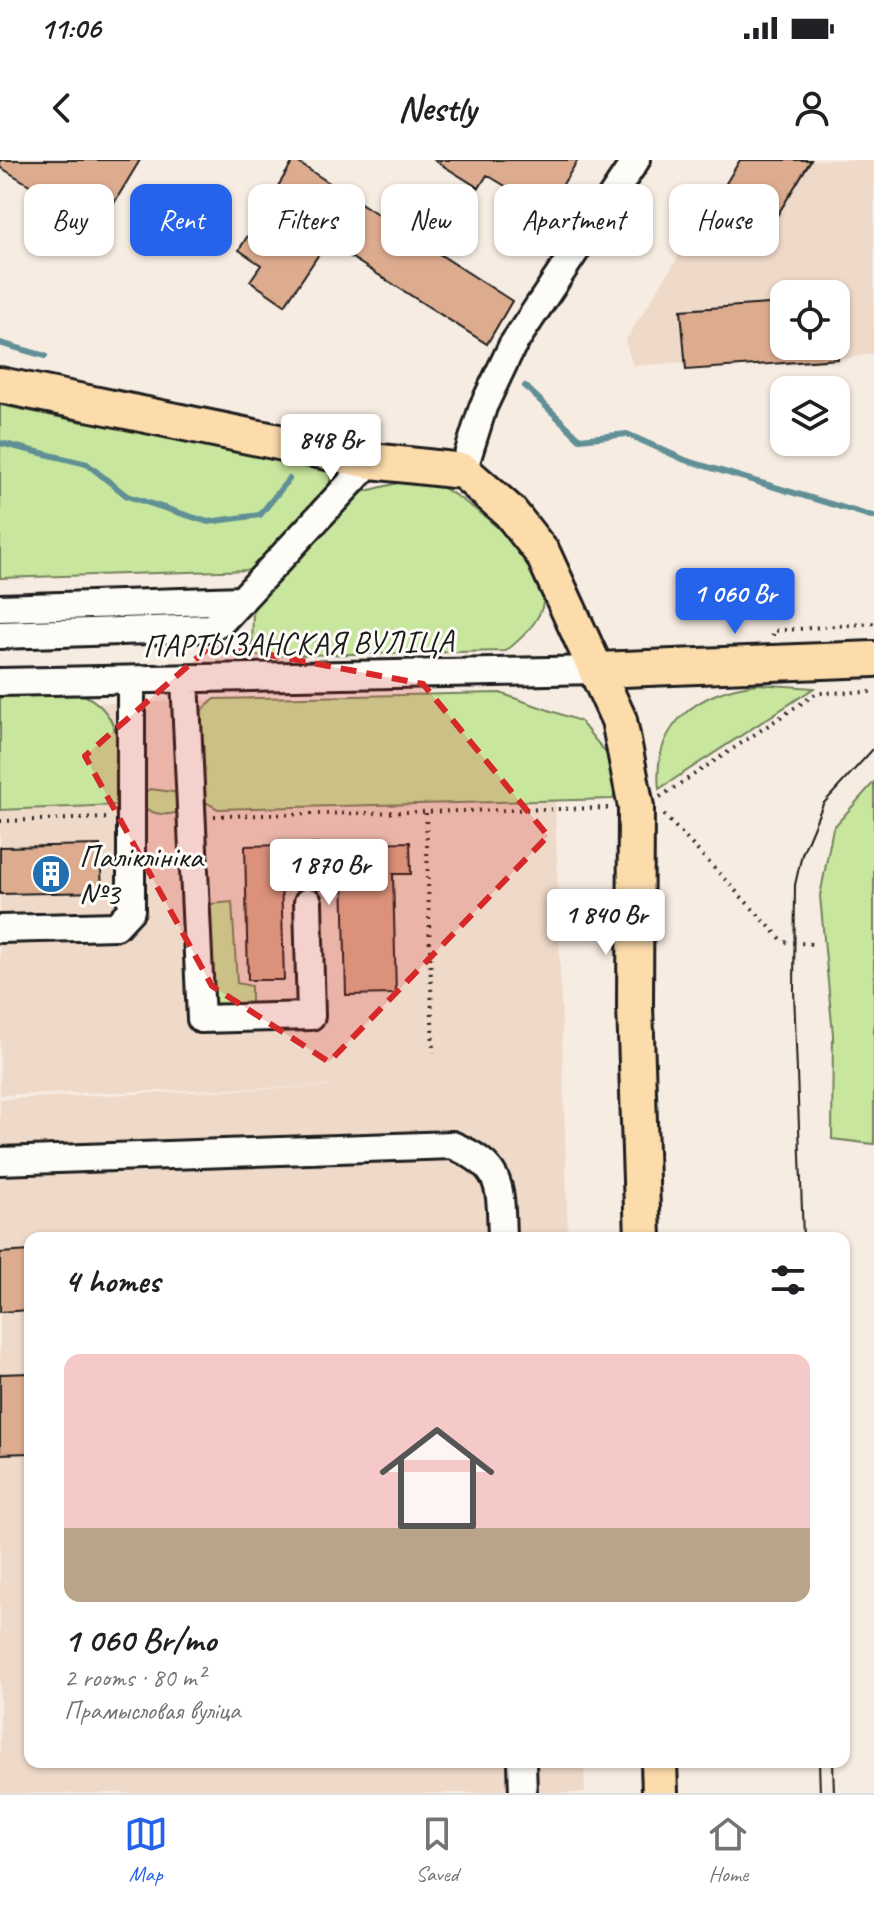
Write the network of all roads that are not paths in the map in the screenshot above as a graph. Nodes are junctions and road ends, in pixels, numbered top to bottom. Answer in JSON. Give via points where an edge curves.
{"nodes":[{"id":1,"x":636,"y":160,"type":"edge"},
{"id":2,"x":0,"y":385,"type":"edge"},
{"id":3,"x":371,"y":461,"type":"junction"},
{"id":4,"x":463,"y":471,"type":"junction"},
{"id":5,"x":242,"y":600,"type":"junction"},
{"id":6,"x":0,"y":608,"type":"edge"},
{"id":7,"x":0,"y":635,"type":"edge"},
{"id":8,"x":874,"y":659,"type":"edge"},
{"id":9,"x":598,"y":670,"type":"junction"},
{"id":10,"x":185,"y":679,"type":"junction"},
{"id":11,"x":131,"y":680,"type":"junction"},
{"id":12,"x":0,"y":682,"type":"edge"},
{"id":13,"x":308,"y":902,"type":"dead end"},
{"id":14,"x":0,"y":929,"type":"edge"},
{"id":15,"x":0,"y":1161,"type":"edge"},
{"id":16,"x":502,"y":1232,"type":"edge"},
{"id":17,"x":643,"y":1232,"type":"edge"},
{"id":18,"x":522,"y":1768,"type":"edge"},
{"id":19,"x":659,"y":1768,"type":"edge"},
{"id":20,"x":523,"y":1793,"type":"edge"},
{"id":21,"x":660,"y":1793,"type":"edge"}],
"edges":[{"from":1,"to":4,"type":"street","via":[[512,346],[483,407]]},
{"from":2,"to":3,"type":"main road"},
{"from":3,"to":4,"type":"main road"},
{"from":3,"to":5,"type":"street"},
{"from":4,"to":9,"type":"main road","via":[[510,512],[543,554]]},
{"from":5,"to":6,"type":"street"},
{"from":5,"to":7,"type":"street","via":[[210,628]]},
{"from":8,"to":9,"type":"main road"},
{"from":9,"to":10,"type":"street","name":"ПАРТЫЗАНСКАЯ ВУЛІЦА"},
{"from":9,"to":17,"type":"main road","via":[[644,805],[635,1006]]},
{"from":10,"to":11,"type":"street","name":"ПАРТЫЗАНСКАЯ ВУЛІЦА"},
{"from":10,"to":13,"type":"street","via":[[201,1019],[311,1016]]},
{"from":11,"to":12,"type":"street","name":"ПАРТЫЗАНСКАЯ ВУЛІЦА"},
{"from":11,"to":14,"type":"street","via":[[131,910],[116,926]]},
{"from":15,"to":16,"type":"street","via":[[452,1145],[479,1156],[500,1181]]},
{"from":18,"to":20,"type":"street"},
{"from":19,"to":21,"type":"main road"}]}
